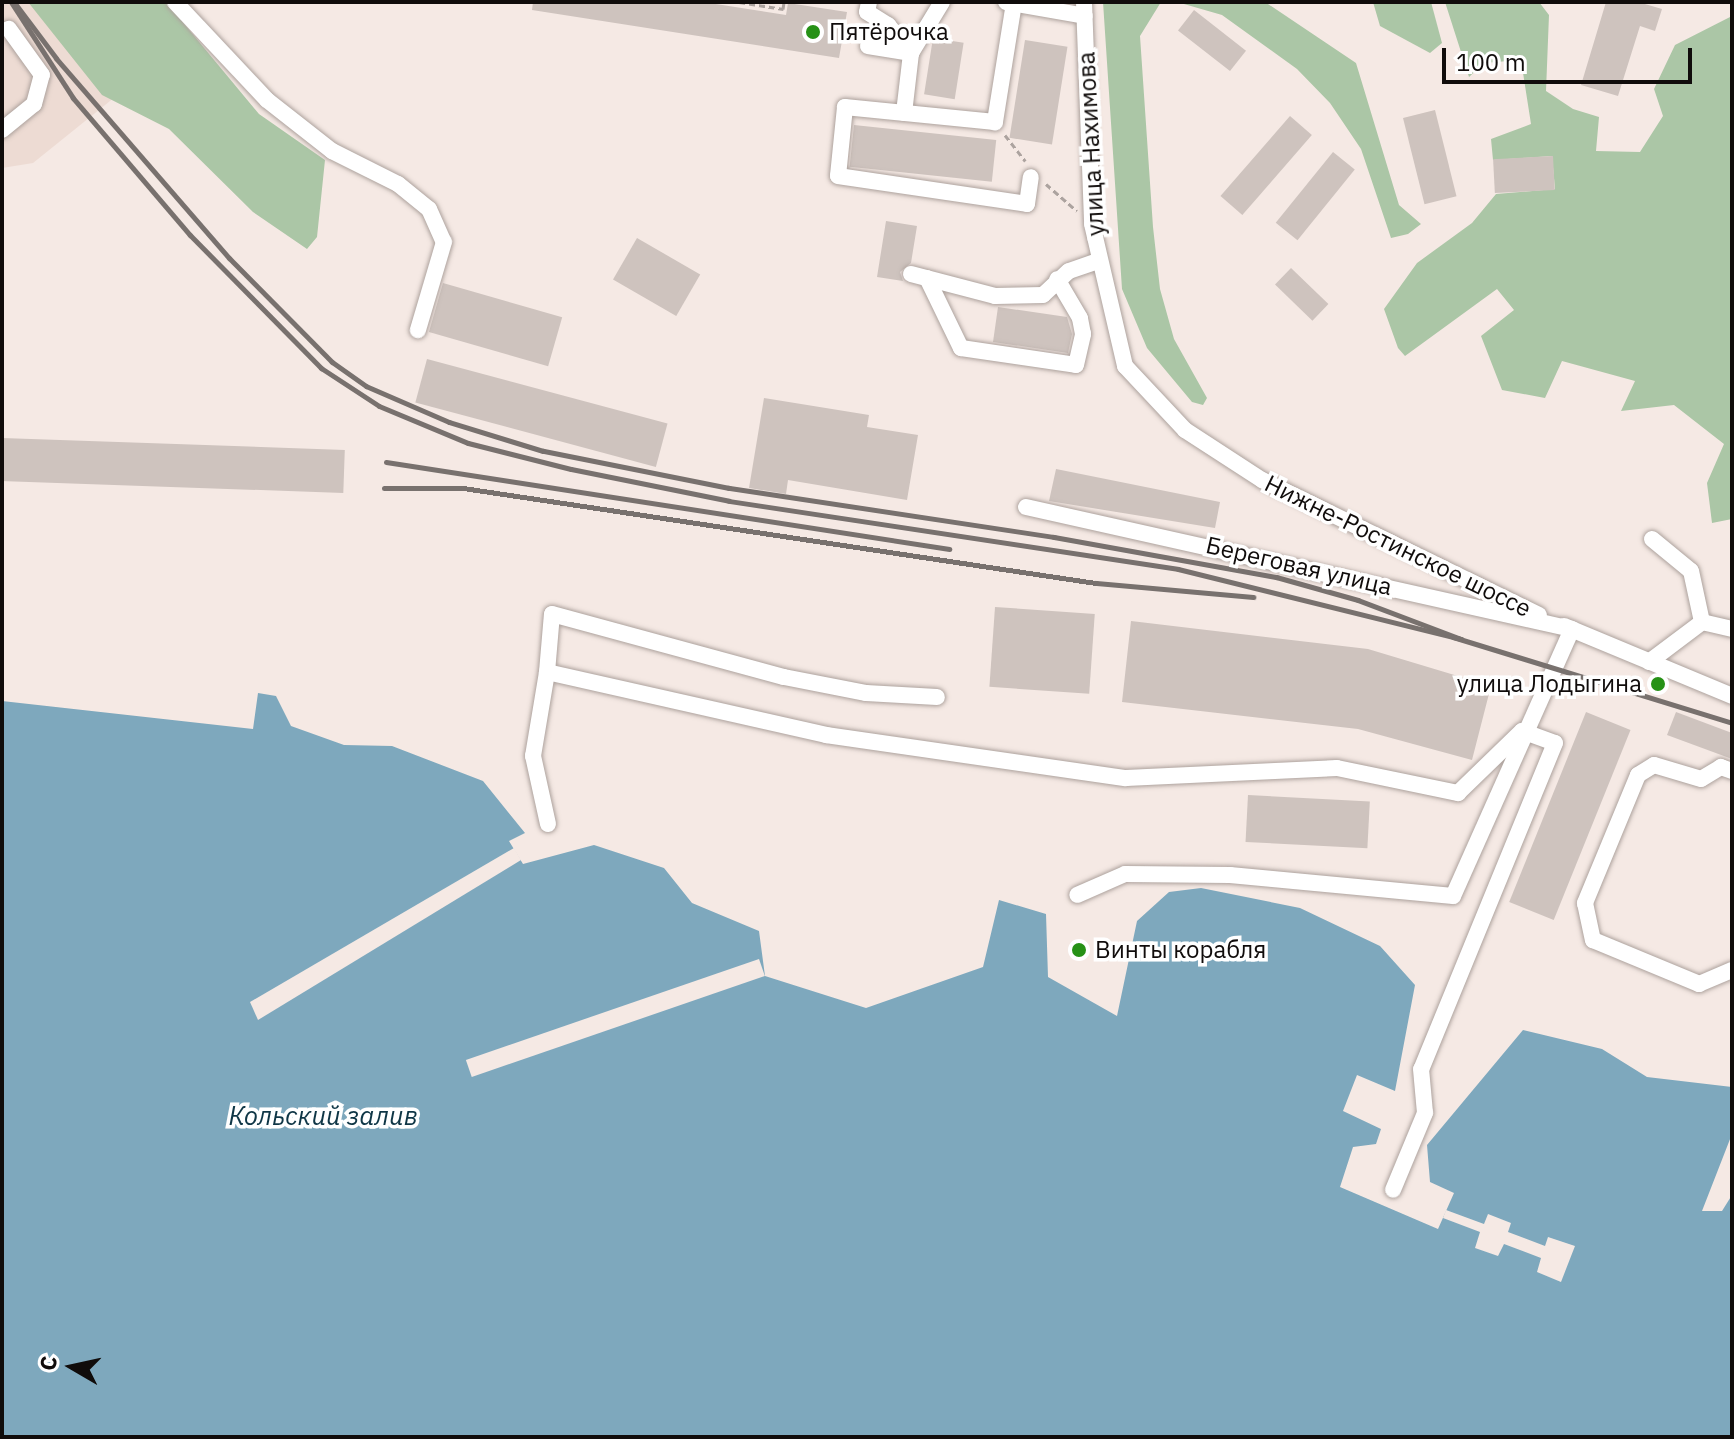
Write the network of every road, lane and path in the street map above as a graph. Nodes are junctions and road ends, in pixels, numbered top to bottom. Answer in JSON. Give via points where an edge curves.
{"nodes":[{"id":1,"x":175,"y":2,"type":"edge"},
{"id":2,"x":739,"y":2,"type":"edge"},
{"id":3,"x":784,"y":2,"type":"edge"},
{"id":4,"x":869,"y":2,"type":"edge"},
{"id":5,"x":942,"y":2,"type":"edge"},
{"id":6,"x":1010,"y":3,"type":"edge"},
{"id":7,"x":1084,"y":9,"type":"edge"},
{"id":8,"x":9,"y":29,"type":"dead end"},
{"id":9,"x":868,"y":46,"type":"dead end"},
{"id":10,"x":911,"y":53,"type":"junction"},
{"id":11,"x":904,"y":113,"type":"junction"},
{"id":12,"x":995,"y":122,"type":"junction"},
{"id":13,"x":2,"y":130,"type":"edge"},
{"id":14,"x":1035,"y":176,"type":"junction"},
{"id":15,"x":1092,"y":224,"type":"junction"},
{"id":16,"x":1098,"y":261,"type":"junction"},
{"id":17,"x":1057,"y":279,"type":"junction"},
{"id":18,"x":418,"y":330,"type":"dead end"},
{"id":19,"x":1115,"y":331,"type":"joint"},
{"id":20,"x":1026,"y":507,"type":"dead end"},
{"id":21,"x":1652,"y":539,"type":"dead end"},
{"id":22,"x":1702,"y":622,"type":"junction"},
{"id":23,"x":1572,"y":629,"type":"junction"},
{"id":24,"x":1732,"y":629,"type":"edge"},
{"id":25,"x":1649,"y":662,"type":"junction"},
{"id":26,"x":547,"y":672,"type":"junction"},
{"id":27,"x":1732,"y":696,"type":"edge"},
{"id":28,"x":937,"y":697,"type":"dead end"},
{"id":29,"x":1522,"y":731,"type":"junction"},
{"id":30,"x":1732,"y":771,"type":"edge"},
{"id":31,"x":548,"y":824,"type":"dead end"},
{"id":32,"x":1077,"y":895,"type":"dead end"},
{"id":33,"x":1732,"y":970,"type":"edge"},
{"id":34,"x":1393,"y":1190,"type":"dead end"}],
"edges":[{"from":1,"to":18,"type":"street","via":[[267,100],[332,151],[398,184],[429,209],[444,242]]},
{"from":2,"to":3,"type":"path","via":[[783,9]]},
{"from":4,"to":10,"type":"street","via":[[867,12],[888,25]]},
{"from":5,"to":10,"type":"street"},
{"from":6,"to":7,"type":"street"},
{"from":6,"to":12,"type":"street"},
{"from":7,"to":15,"type":"street","name":"улица Нахимова"},
{"from":8,"to":13,"type":"street","via":[[42,75],[34,104]]},
{"from":9,"to":10,"type":"street"},
{"from":10,"to":11,"type":"street"},
{"from":11,"to":12,"type":"street"},
{"from":11,"to":14,"type":"street","via":[[845,107],[838,176],[1027,204]]},
{"from":12,"to":14,"type":"path"},
{"from":14,"to":15,"type":"path"},
{"from":15,"to":16,"type":"street","name":"улица Нахимова"},
{"from":16,"to":17,"type":"street"},
{"from":16,"to":19,"type":"street","name":"улица Нахимова"},
{"from":17,"to":17,"type":"street","via":[[1043,295],[995,296],[919,276],[961,348],[1076,365],[1083,334],[1080,318]]},
{"from":19,"to":23,"type":"street","name":"Нижне-Ростинское шоссе","via":[[1125,366],[1185,430],[1262,480]]},
{"from":20,"to":23,"type":"street","name":"Береговая улица"},
{"from":21,"to":22,"type":"street","via":[[1691,571]]},
{"from":22,"to":24,"type":"street"},
{"from":22,"to":25,"type":"street"},
{"from":23,"to":25,"type":"street","name":"Нижне-Ростинское шоссе"},
{"from":23,"to":29,"type":"street"},
{"from":25,"to":27,"type":"street","name":"Нижне-Ростинское шоссе"},
{"from":26,"to":28,"type":"street","via":[[552,614],[784,677],[866,693]]},
{"from":26,"to":29,"type":"street","via":[[826,735],[1126,778],[1337,768],[1458,793]]},
{"from":26,"to":31,"type":"street","via":[[533,756]]},
{"from":29,"to":32,"type":"street","via":[[1453,896],[1230,875],[1125,874]]},
{"from":29,"to":34,"type":"street","via":[[1555,743],[1421,1069],[1425,1113]]},
{"from":30,"to":33,"type":"street","via":[[1721,767],[1701,779],[1654,765],[1638,775],[1585,903],[1593,940],[1699,984]]}]}
